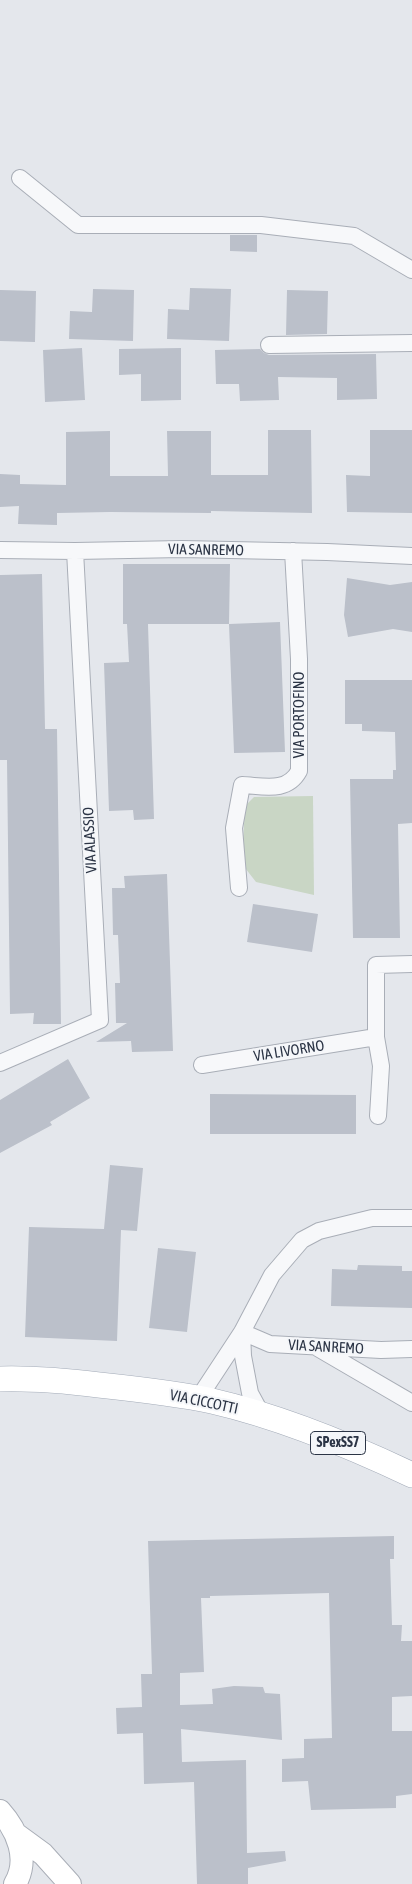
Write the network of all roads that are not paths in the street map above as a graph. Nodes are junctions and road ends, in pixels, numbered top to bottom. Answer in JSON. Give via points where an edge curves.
{"nodes":[{"id":1,"x":20,"y":178,"type":"dead end"},
{"id":2,"x":412,"y":270,"type":"edge"},
{"id":3,"x":412,"y":343,"type":"edge"},
{"id":4,"x":269,"y":345,"type":"dead end"},
{"id":5,"x":0,"y":550,"type":"edge"},
{"id":6,"x":75,"y":551,"type":"junction"},
{"id":7,"x":293,"y":551,"type":"junction"},
{"id":8,"x":412,"y":556,"type":"edge"},
{"id":9,"x":239,"y":888,"type":"dead end"},
{"id":10,"x":412,"y":964,"type":"edge"},
{"id":11,"x":376,"y":1037,"type":"junction"},
{"id":12,"x":0,"y":1064,"type":"edge"},
{"id":13,"x":202,"y":1065,"type":"dead end"},
{"id":14,"x":378,"y":1116,"type":"dead end"},
{"id":15,"x":412,"y":1218,"type":"edge"},
{"id":16,"x":242,"y":1332,"type":"junction"},
{"id":17,"x":314,"y":1346,"type":"junction"},
{"id":18,"x":412,"y":1349,"type":"edge"},
{"id":19,"x":0,"y":1379,"type":"edge"},
{"id":20,"x":198,"y":1399,"type":"junction"},
{"id":21,"x":412,"y":1403,"type":"edge"},
{"id":22,"x":262,"y":1415,"type":"junction"},
{"id":23,"x":412,"y":1475,"type":"edge"},
{"id":24,"x":6,"y":1819,"type":"edge"},
{"id":25,"x":15,"y":1884,"type":"edge"},
{"id":26,"x":70,"y":1884,"type":"edge"}],
"edges":[{"from":1,"to":2,"type":"street","via":[[78,225],[261,225],[354,236]]},
{"from":3,"to":4,"type":"street"},
{"from":5,"to":6,"type":"street","name":"VIA SANREMO"},
{"from":6,"to":7,"type":"street","name":"VIA SANREMO"},
{"from":6,"to":12,"type":"street","name":"VIA ALASSIO","via":[[100,1020]]},
{"from":7,"to":8,"type":"street","name":"VIA SANREMO"},
{"from":7,"to":9,"type":"street","name":"VIA PORTOFINO","via":[[299,659],[299,771],[294,779],[281,786],[242,785],[234,828]]},
{"from":10,"to":11,"type":"street","via":[[376,965]]},
{"from":11,"to":13,"type":"street","name":"VIA LIVORNO"},
{"from":11,"to":14,"type":"street","via":[[381,1066]]},
{"from":15,"to":16,"type":"street","via":[[372,1218],[320,1231],[302,1240],[272,1275]]},
{"from":16,"to":17,"type":"street","name":"VIA SANREMO","via":[[270,1344]]},
{"from":16,"to":20,"type":"street"},
{"from":16,"to":22,"type":"street","via":[[250,1393]]},
{"from":17,"to":18,"type":"street","name":"VIA SANREMO"},
{"from":17,"to":21,"type":"street"},
{"from":19,"to":20,"type":"main road","name":"VIA CICCOTTI","number":"SPexSS7","via":[[30,1378]]},
{"from":20,"to":22,"type":"main road","name":"VIA CICCOTTI","number":"SPexSS7"},
{"from":22,"to":23,"type":"main road","number":"SPexSS7","via":[[372,1456]]},
{"from":24,"to":25,"type":"main road","via":[[22,1859]]},
{"from":24,"to":26,"type":"main road","via":[[44,1854]]}]}
